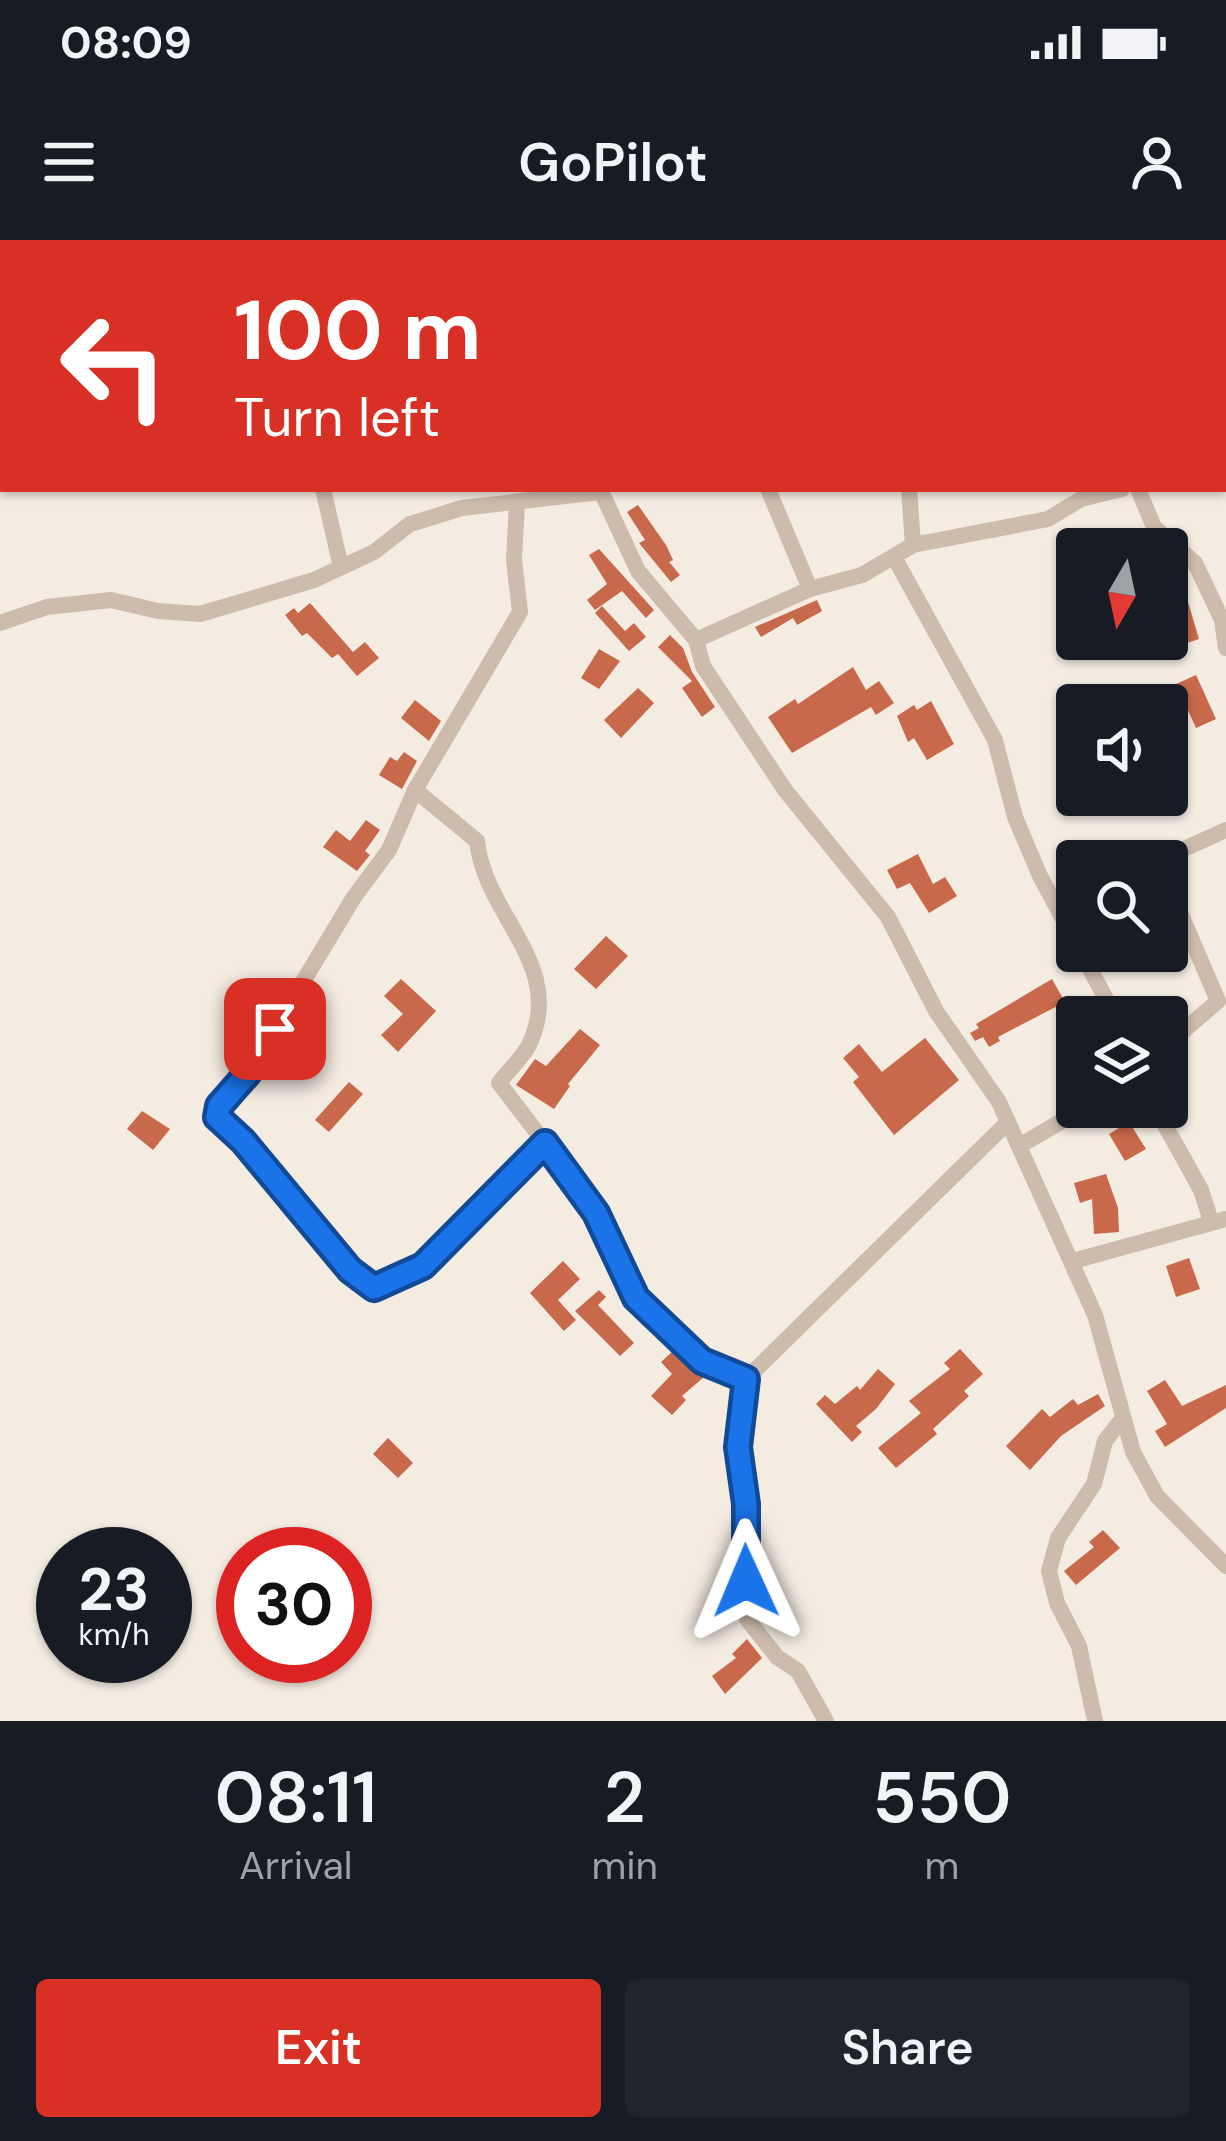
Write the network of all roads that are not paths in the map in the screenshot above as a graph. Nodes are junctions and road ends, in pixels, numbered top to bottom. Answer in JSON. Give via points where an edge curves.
{"nodes":[{"id":1,"x":324,"y":492,"type":"edge"},
{"id":2,"x":593,"y":492,"type":"edge"},
{"id":3,"x":600,"y":492,"type":"edge"},
{"id":4,"x":769,"y":492,"type":"edge"},
{"id":5,"x":909,"y":492,"type":"edge"},
{"id":6,"x":1110,"y":492,"type":"edge"},
{"id":7,"x":1139,"y":492,"type":"edge"},
{"id":8,"x":518,"y":502,"type":"junction"},
{"id":9,"x":914,"y":545,"type":"junction"},
{"id":10,"x":894,"y":556,"type":"junction"},
{"id":11,"x":341,"y":567,"type":"junction"},
{"id":12,"x":810,"y":589,"type":"junction"},
{"id":13,"x":0,"y":623,"type":"edge"},
{"id":14,"x":696,"y":640,"type":"junction"},
{"id":15,"x":1226,"y":648,"type":"edge"},
{"id":16,"x":415,"y":790,"type":"junction"},
{"id":17,"x":1226,"y":830,"type":"edge"},
{"id":18,"x":1188,"y":847,"type":"edge"},
{"id":19,"x":1056,"y":906,"type":"edge"},
{"id":20,"x":1188,"y":931,"type":"edge"},
{"id":21,"x":1188,"y":1027,"type":"edge"},
{"id":22,"x":1008,"y":1123,"type":"junction"},
{"id":23,"x":1056,"y":1124,"type":"edge"},
{"id":24,"x":1167,"y":1128,"type":"edge"},
{"id":25,"x":545,"y":1143,"type":"junction"},
{"id":26,"x":1019,"y":1146,"type":"junction"},
{"id":27,"x":1219,"y":1220,"type":"edge"},
{"id":28,"x":1072,"y":1261,"type":"junction"},
{"id":29,"x":746,"y":1379,"type":"junction"},
{"id":30,"x":1123,"y":1418,"type":"junction"},
{"id":31,"x":1226,"y":1566,"type":"edge"},
{"id":32,"x":826,"y":1721,"type":"edge"},
{"id":33,"x":1095,"y":1721,"type":"edge"}],
"edges":[{"from":1,"to":11,"type":"street"},
{"from":2,"to":8,"type":"street"},
{"from":3,"to":14,"type":"street","via":[[638,572]]},
{"from":4,"to":12,"type":"street"},
{"from":5,"to":9,"type":"street"},
{"from":6,"to":9,"type":"street","via":[[1048,519]]},
{"from":7,"to":15,"type":"street","via":[[1154,526],[1196,563]]},
{"from":8,"to":11,"type":"street","via":[[410,524]]},
{"from":8,"to":16,"type":"street","via":[[520,612]]},
{"from":9,"to":10,"type":"street"},
{"from":10,"to":12,"type":"street"},
{"from":10,"to":19,"type":"street","via":[[995,740],[1015,817]]},
{"from":11,"to":13,"type":"street","via":[[200,614],[111,600],[47,607]]},
{"from":12,"to":14,"type":"street"},
{"from":14,"to":22,"type":"street","via":[[703,666],[785,790],[887,917]]},
{"from":16,"to":25,"type":"street","via":[[477,841],[504,916],[536,966],[541,996],[529,1046],[500,1083]]},
{"from":16,"to":25,"type":"street","via":[[389,850],[217,1117],[374,1288],[423,1266]]},
{"from":17,"to":18,"type":"street"},
{"from":20,"to":21,"type":"street","via":[[1218,1001]]},
{"from":22,"to":26,"type":"street"},
{"from":22,"to":29,"type":"street"},
{"from":23,"to":26,"type":"street"},
{"from":24,"to":27,"type":"street"},
{"from":25,"to":29,"type":"street","via":[[596,1213],[636,1298],[702,1361]]},
{"from":26,"to":28,"type":"street"},
{"from":27,"to":28,"type":"street"},
{"from":28,"to":30,"type":"street"},
{"from":29,"to":32,"type":"street","via":[[738,1447],[747,1619],[798,1671]]},
{"from":30,"to":31,"type":"street","via":[[1157,1496]]},
{"from":30,"to":33,"type":"street","via":[[1058,1538],[1049,1571],[1079,1646]]}]}
